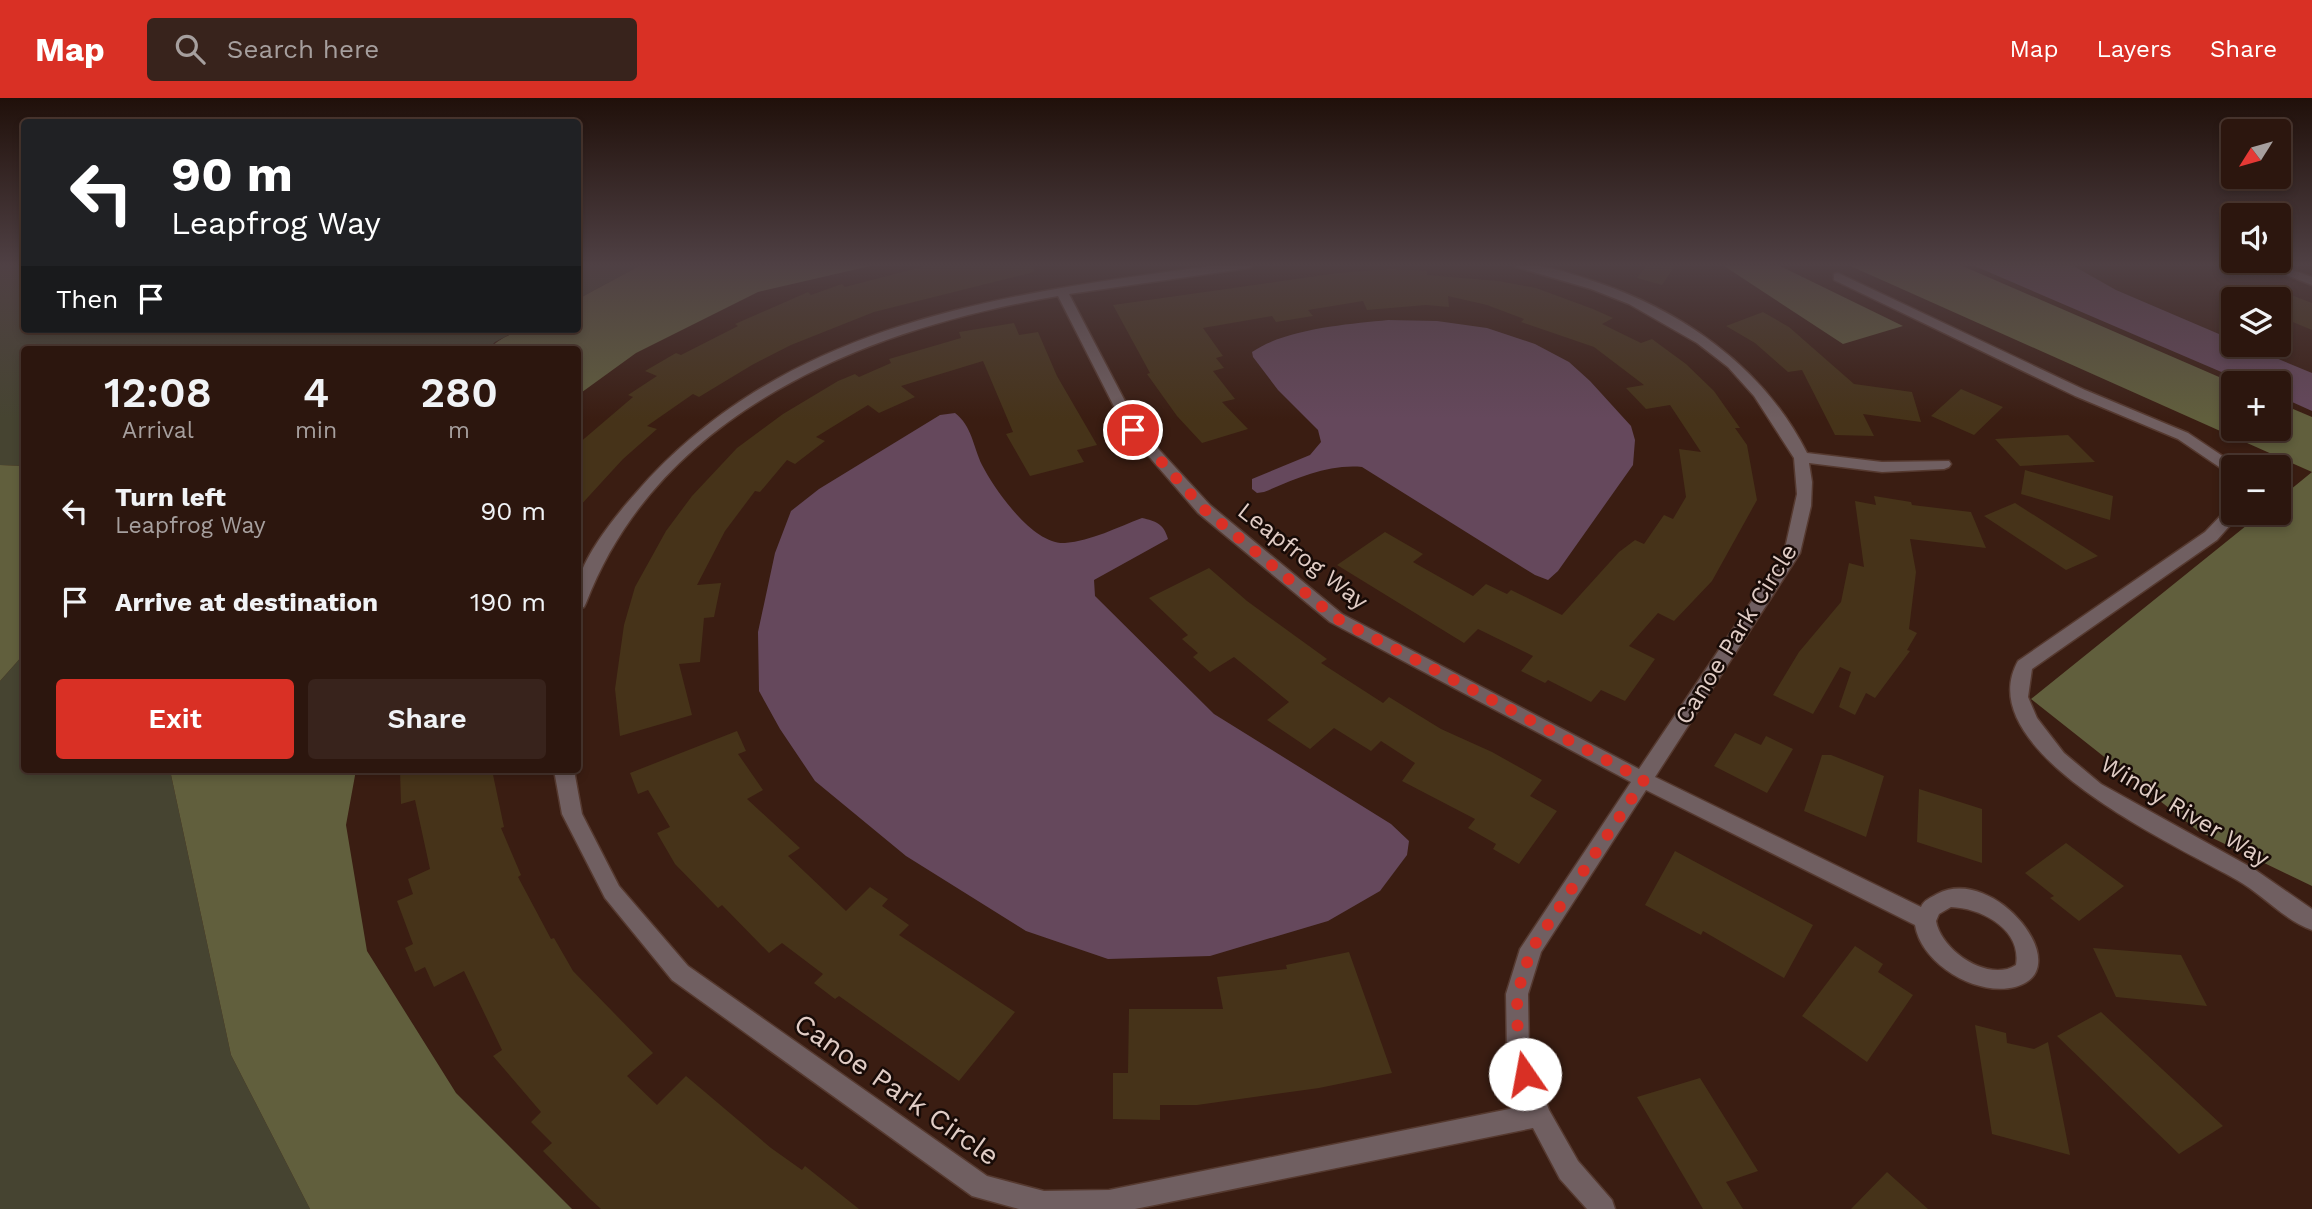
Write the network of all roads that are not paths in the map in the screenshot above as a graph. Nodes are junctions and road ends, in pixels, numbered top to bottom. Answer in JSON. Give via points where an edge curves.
{"nodes":[{"id":1,"x":937,"y":316,"type":"edge"},
{"id":2,"x":1074,"y":316,"type":"edge"},
{"id":3,"x":1664,"y":316,"type":"edge"},
{"id":4,"x":1919,"y":316,"type":"edge"},
{"id":5,"x":1801,"y":457,"type":"junction"},
{"id":6,"x":2221,"y":462,"type":"edge"},
{"id":7,"x":1944,"y":464,"type":"dead end"},
{"id":8,"x":2222,"y":525,"type":"edge"},
{"id":9,"x":581,"y":593,"type":"edge"},
{"id":10,"x":565,"y":773,"type":"edge"},
{"id":11,"x":1644,"y":780,"type":"junction"},
{"id":12,"x":1926,"y":920,"type":"junction"},
{"id":13,"x":2312,"y":921,"type":"edge"},
{"id":14,"x":1539,"y":1115,"type":"junction"},
{"id":15,"x":1603,"y":1209,"type":"edge"}],
"edges":[{"from":1,"to":9,"type":"street","via":[[820,359],[761,391],[707,430],[652,482],[611,535]]},
{"from":2,"to":11,"type":"street","name":"Leapfrog Way","via":[[1133,430],[1204,509],[1336,618]]},
{"from":3,"to":5,"type":"street","name":"Canoe Park Circle","via":[[1733,364],[1767,399]]},
{"from":4,"to":6,"type":"street","via":[[2080,393],[2183,436]]},
{"from":5,"to":7,"type":"street","via":[[1882,467]]},
{"from":5,"to":11,"type":"street","name":"Canoe Park Circle","via":[[1805,508],[1792,552]]},
{"from":8,"to":13,"type":"street","name":"Windy River Way","via":[[2024,666],[2019,697],[2029,721],[2057,758],[2094,789],[2246,875]]},
{"from":10,"to":14,"type":"street","name":"Canoe Park Circle","via":[[572,814],[611,892],[680,973],[981,1187],[1044,1203],[1109,1202]]},
{"from":11,"to":12,"type":"street","name":"Leapfrog Way"},
{"from":11,"to":14,"type":"street","name":"Canoe Park Circle","via":[[1531,950],[1517,994],[1518,1053]]},
{"from":12,"to":12,"type":"street","via":[[1929,910],[1948,898],[1979,901],[2020,931],[2029,958],[2025,969],[2001,980],[1965,971],[1936,948]]},
{"from":14,"to":15,"type":"street","name":"Canoe Park Circle","via":[[1569,1170]]}]}
